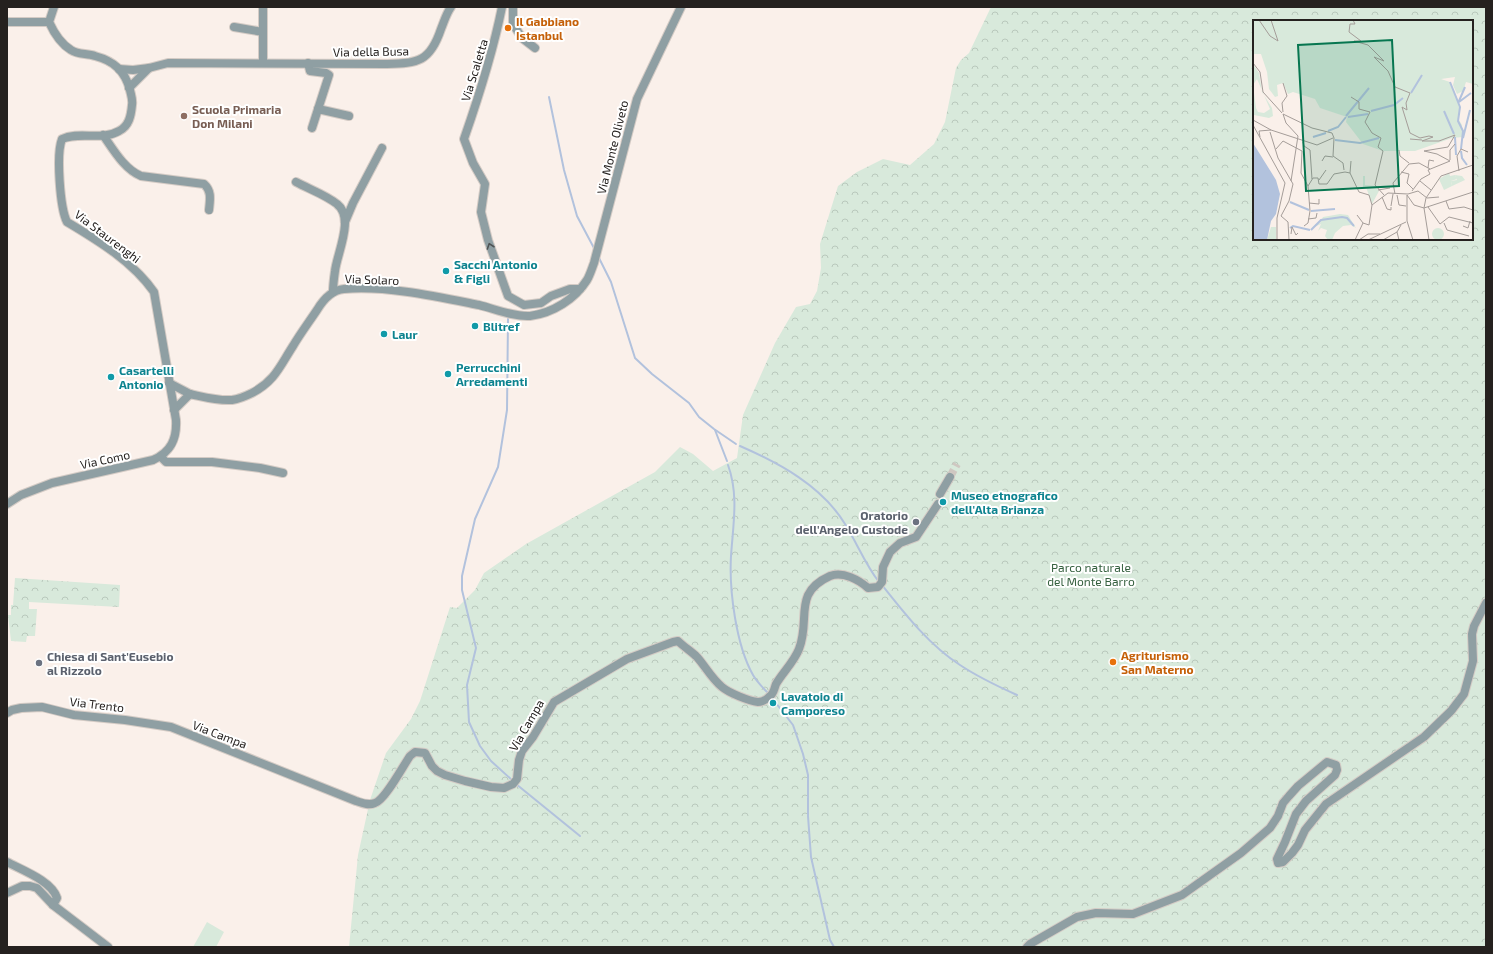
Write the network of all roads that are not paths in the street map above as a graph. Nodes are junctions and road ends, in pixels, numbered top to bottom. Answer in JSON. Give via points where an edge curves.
{"nodes":[{"id":1,"x":54,"y":7,"type":"edge"},
{"id":2,"x":263,"y":7,"type":"edge"},
{"id":3,"x":451,"y":7,"type":"edge"},
{"id":4,"x":502,"y":7,"type":"edge"},
{"id":5,"x":513,"y":7,"type":"edge"},
{"id":6,"x":681,"y":7,"type":"edge"},
{"id":7,"x":7,"y":22,"type":"edge"},
{"id":8,"x":49,"y":22,"type":"junction"},
{"id":9,"x":234,"y":27,"type":"dead end"},
{"id":10,"x":263,"y":32,"type":"junction"},
{"id":11,"x":535,"y":48,"type":"dead end"},
{"id":12,"x":263,"y":63,"type":"junction"},
{"id":13,"x":308,"y":63,"type":"junction"},
{"id":14,"x":149,"y":68,"type":"junction"},
{"id":15,"x":119,"y":69,"type":"junction"},
{"id":16,"x":129,"y":88,"type":"junction"},
{"id":17,"x":318,"y":109,"type":"junction"},
{"id":18,"x":349,"y":116,"type":"dead end"},
{"id":19,"x":312,"y":128,"type":"dead end"},
{"id":20,"x":103,"y":135,"type":"junction"},
{"id":21,"x":382,"y":148,"type":"dead end"},
{"id":22,"x":296,"y":182,"type":"dead end"},
{"id":23,"x":209,"y":210,"type":"dead end"},
{"id":24,"x":345,"y":223,"type":"junction"},
{"id":25,"x":333,"y":292,"type":"junction"},
{"id":26,"x":577,"y":292,"type":"junction"},
{"id":27,"x":169,"y":383,"type":"junction"},
{"id":28,"x":190,"y":394,"type":"junction"},
{"id":29,"x":174,"y":410,"type":"junction"},
{"id":30,"x":161,"y":457,"type":"junction"},
{"id":31,"x":283,"y":473,"type":"dead end"},
{"id":32,"x":950,"y":477,"type":"tunnel mouth"},
{"id":33,"x":940,"y":494,"type":"dead end"},
{"id":34,"x":7,"y":504,"type":"edge"},
{"id":35,"x":938,"y":504,"type":"dead end"},
{"id":36,"x":1486,"y":603,"type":"edge"},
{"id":37,"x":7,"y":713,"type":"edge"},
{"id":38,"x":171,"y":727,"type":"joint"},
{"id":39,"x":7,"y":862,"type":"edge"},
{"id":40,"x":7,"y":893,"type":"edge"},
{"id":41,"x":53,"y":905,"type":"junction"},
{"id":42,"x":108,"y":947,"type":"edge"},
{"id":43,"x":1027,"y":947,"type":"edge"}],
"edges":[{"from":1,"to":8,"type":"street"},
{"from":2,"to":10,"type":"street"},
{"from":3,"to":13,"type":"street","name":"Via della Busa","via":[[429,52],[415,62]]},
{"from":26,"to":4,"type":"street","name":"Via Scaletta","one_way":true,"via":[[570,289],[541,303],[524,305],[508,296],[488,240],[481,212],[485,184],[464,139],[496,38]]},
{"from":5,"to":11,"type":"street","via":[[513,24],[522,38]]},
{"from":6,"to":26,"type":"street","name":"Via Monte Oliveto","via":[[637,99],[599,248],[588,279]]},
{"from":7,"to":8,"type":"street"},
{"from":8,"to":15,"type":"street","name":"Via Staurenghi","via":[[54,32],[72,51],[94,55],[111,62]]},
{"from":9,"to":10,"type":"street"},
{"from":10,"to":12,"type":"street"},
{"from":12,"to":13,"type":"street","name":"Via della Busa"},
{"from":12,"to":14,"type":"street","name":"Via della Busa","via":[[168,63]]},
{"from":13,"to":17,"type":"street","name":"Via della Busa","via":[[310,71],[326,73],[329,76]]},
{"from":14,"to":15,"type":"street","name":"Via della Busa"},
{"from":14,"to":16,"type":"street"},
{"from":15,"to":16,"type":"street","name":"Via Staurenghi","via":[[126,78]]},
{"from":16,"to":20,"type":"street","name":"Via Staurenghi","via":[[133,103],[127,125],[110,135]]},
{"from":17,"to":18,"type":"street"},
{"from":17,"to":19,"type":"street","name":"Via della Busa"},
{"from":20,"to":23,"type":"street","via":[[135,174],[204,184],[210,194]]},
{"from":20,"to":27,"type":"street","name":"Via Staurenghi","via":[[69,136],[62,139],[59,147],[63,215],[67,222],[124,261],[145,279],[154,292]]},
{"from":21,"to":24,"type":"street","via":[[352,203]]},
{"from":22,"to":24,"type":"street","via":[[338,204]]},
{"from":24,"to":25,"type":"street"},
{"from":25,"to":26,"type":"street","name":"Via Solaro","via":[[355,288],[394,291],[529,316],[561,305]]},
{"from":25,"to":28,"type":"street","name":"Via Solaro","via":[[323,301],[279,369],[262,388],[232,400],[216,400]]},
{"from":27,"to":28,"type":"street","name":"Via Solaro"},
{"from":27,"to":29,"type":"street","name":"Via Staurenghi"},
{"from":28,"to":29,"type":"street"},
{"from":29,"to":30,"type":"street","via":[[177,432],[171,446]]},
{"from":30,"to":31,"type":"street","via":[[166,462],[212,462]]},
{"from":30,"to":34,"type":"street","name":"Via Como","via":[[52,483],[21,495]]},
{"from":32,"to":33,"type":"street"},
{"from":35,"to":38,"type":"street","name":"Via Campa","via":[[916,537],[900,543],[890,552],[883,567],[880,585],[868,588],[862,582],[848,576],[834,575],[818,582],[812,588],[806,601],[800,648],[768,698],[760,702],[747,699],[722,687],[695,656],[678,641],[673,642],[627,659],[554,702],[522,751],[517,779],[504,788],[455,779],[437,771],[425,753],[415,752],[386,793],[376,803],[370,804],[356,801]]},
{"from":36,"to":43,"type":"street","via":[[1472,634],[1473,661],[1464,694],[1452,711],[1424,737],[1326,804],[1305,830],[1292,854],[1283,862],[1278,863],[1277,859],[1296,814],[1306,801],[1335,775],[1336,765],[1328,762],[1298,786],[1284,803],[1270,828],[1241,853],[1182,895],[1133,914],[1096,913],[1077,918]]},
{"from":37,"to":38,"type":"street","name":"Via Trento","via":[[21,708],[42,707],[74,715]]},
{"from":39,"to":41,"type":"street","via":[[49,885],[57,898]]},
{"from":40,"to":41,"type":"street","via":[[22,886],[30,886],[36,888]]},
{"from":41,"to":42,"type":"street"}]}
